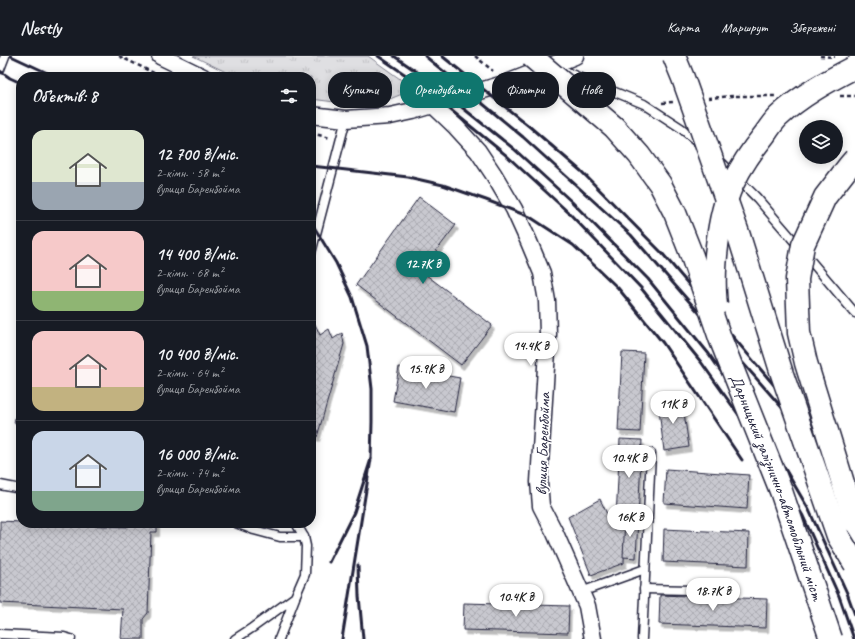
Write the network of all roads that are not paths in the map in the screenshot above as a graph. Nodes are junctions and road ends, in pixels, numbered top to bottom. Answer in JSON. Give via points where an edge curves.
{"nodes":[{"id":1,"x":5,"y":56,"type":"edge"},
{"id":2,"x":160,"y":56,"type":"edge"},
{"id":3,"x":531,"y":56,"type":"edge"},
{"id":4,"x":575,"y":56,"type":"edge"},
{"id":5,"x":674,"y":56,"type":"edge"},
{"id":6,"x":551,"y":66,"type":"junction"},
{"id":7,"x":855,"y":67,"type":"edge"},
{"id":8,"x":0,"y":69,"type":"edge"},
{"id":9,"x":193,"y":72,"type":"edge"},
{"id":10,"x":484,"y":90,"type":"edge"},
{"id":11,"x":426,"y":108,"type":"edge"},
{"id":12,"x":436,"y":108,"type":"edge"},
{"id":13,"x":316,"y":116,"type":"edge"},
{"id":14,"x":346,"y":119,"type":"junction"},
{"id":15,"x":855,"y":159,"type":"edge"},
{"id":16,"x":316,"y":234,"type":"edge"},
{"id":17,"x":855,"y":312,"type":"edge"},
{"id":18,"x":720,"y":338,"type":"junction"},
{"id":19,"x":651,"y":453,"type":"dead end"},
{"id":20,"x":0,"y":485,"type":"edge"},
{"id":21,"x":16,"y":487,"type":"edge"},
{"id":22,"x":855,"y":522,"type":"edge"},
{"id":23,"x":249,"y":528,"type":"edge"},
{"id":24,"x":299,"y":528,"type":"edge"},
{"id":25,"x":304,"y":537,"type":"junction"},
{"id":26,"x":855,"y":564,"type":"edge"},
{"id":27,"x":645,"y":569,"type":"junction"},
{"id":28,"x":644,"y":589,"type":"junction"},
{"id":29,"x":692,"y":590,"type":"dead end"},
{"id":30,"x":581,"y":592,"type":"junction"},
{"id":31,"x":295,"y":597,"type":"junction"},
{"id":32,"x":0,"y":634,"type":"edge"},
{"id":33,"x":71,"y":639,"type":"edge"},
{"id":34,"x":234,"y":639,"type":"edge"},
{"id":35,"x":279,"y":639,"type":"edge"},
{"id":36,"x":594,"y":639,"type":"edge"},
{"id":37,"x":642,"y":639,"type":"edge"},
{"id":38,"x":831,"y":639,"type":"edge"}],
"edges":[{"from":1,"to":8,"type":"lane"},
{"from":2,"to":9,"type":"street"},
{"from":3,"to":18,"type":"main road","bridge":true,"via":[[614,127],[660,184],[692,256]]},
{"from":4,"to":6,"type":"street"},
{"from":5,"to":26,"type":"main road","bridge":true,"via":[[739,236],[782,374],[838,536]]},
{"from":6,"to":10,"type":"street"},
{"from":6,"to":17,"type":"lane","via":[[644,104],[681,128],[723,163],[757,198]]},
{"from":7,"to":18,"type":"main road","bridge":true,"via":[[829,80],[778,117],[759,140],[731,186],[719,233],[714,281]]},
{"from":11,"to":14,"type":"street","via":[[390,116]]},
{"from":12,"to":30,"type":"street","name":"вулиця Баренбойма","via":[[478,151],[494,175],[514,209],[542,273],[547,301],[548,334],[539,482],[541,506]]},
{"from":13,"to":14,"type":"street"},
{"from":14,"to":16,"type":"lane"},
{"from":15,"to":22,"type":"main road","bridge":true,"via":[[825,197],[803,245],[797,279],[800,333],[806,362]]},
{"from":18,"to":38,"type":"main road","name":"Дарницький залізнично-автомобільний міст","bridge":true,"via":[[781,491]]},
{"from":19,"to":27,"type":"lane"},
{"from":20,"to":21,"type":"lane"},
{"from":23,"to":25,"type":"lane","via":[[280,537]]},
{"from":24,"to":25,"type":"lane"},
{"from":25,"to":31,"type":"lane","via":[[305,574]]},
{"from":27,"to":28,"type":"lane"},
{"from":27,"to":30,"type":"lane"},
{"from":28,"to":29,"type":"lane"},
{"from":28,"to":37,"type":"lane"},
{"from":30,"to":36,"type":"street","name":"вулиця Баренбойма","via":[[588,606]]},
{"from":31,"to":34,"type":"lane"},
{"from":31,"to":35,"type":"lane"},
{"from":32,"to":33,"type":"lane"}]}
